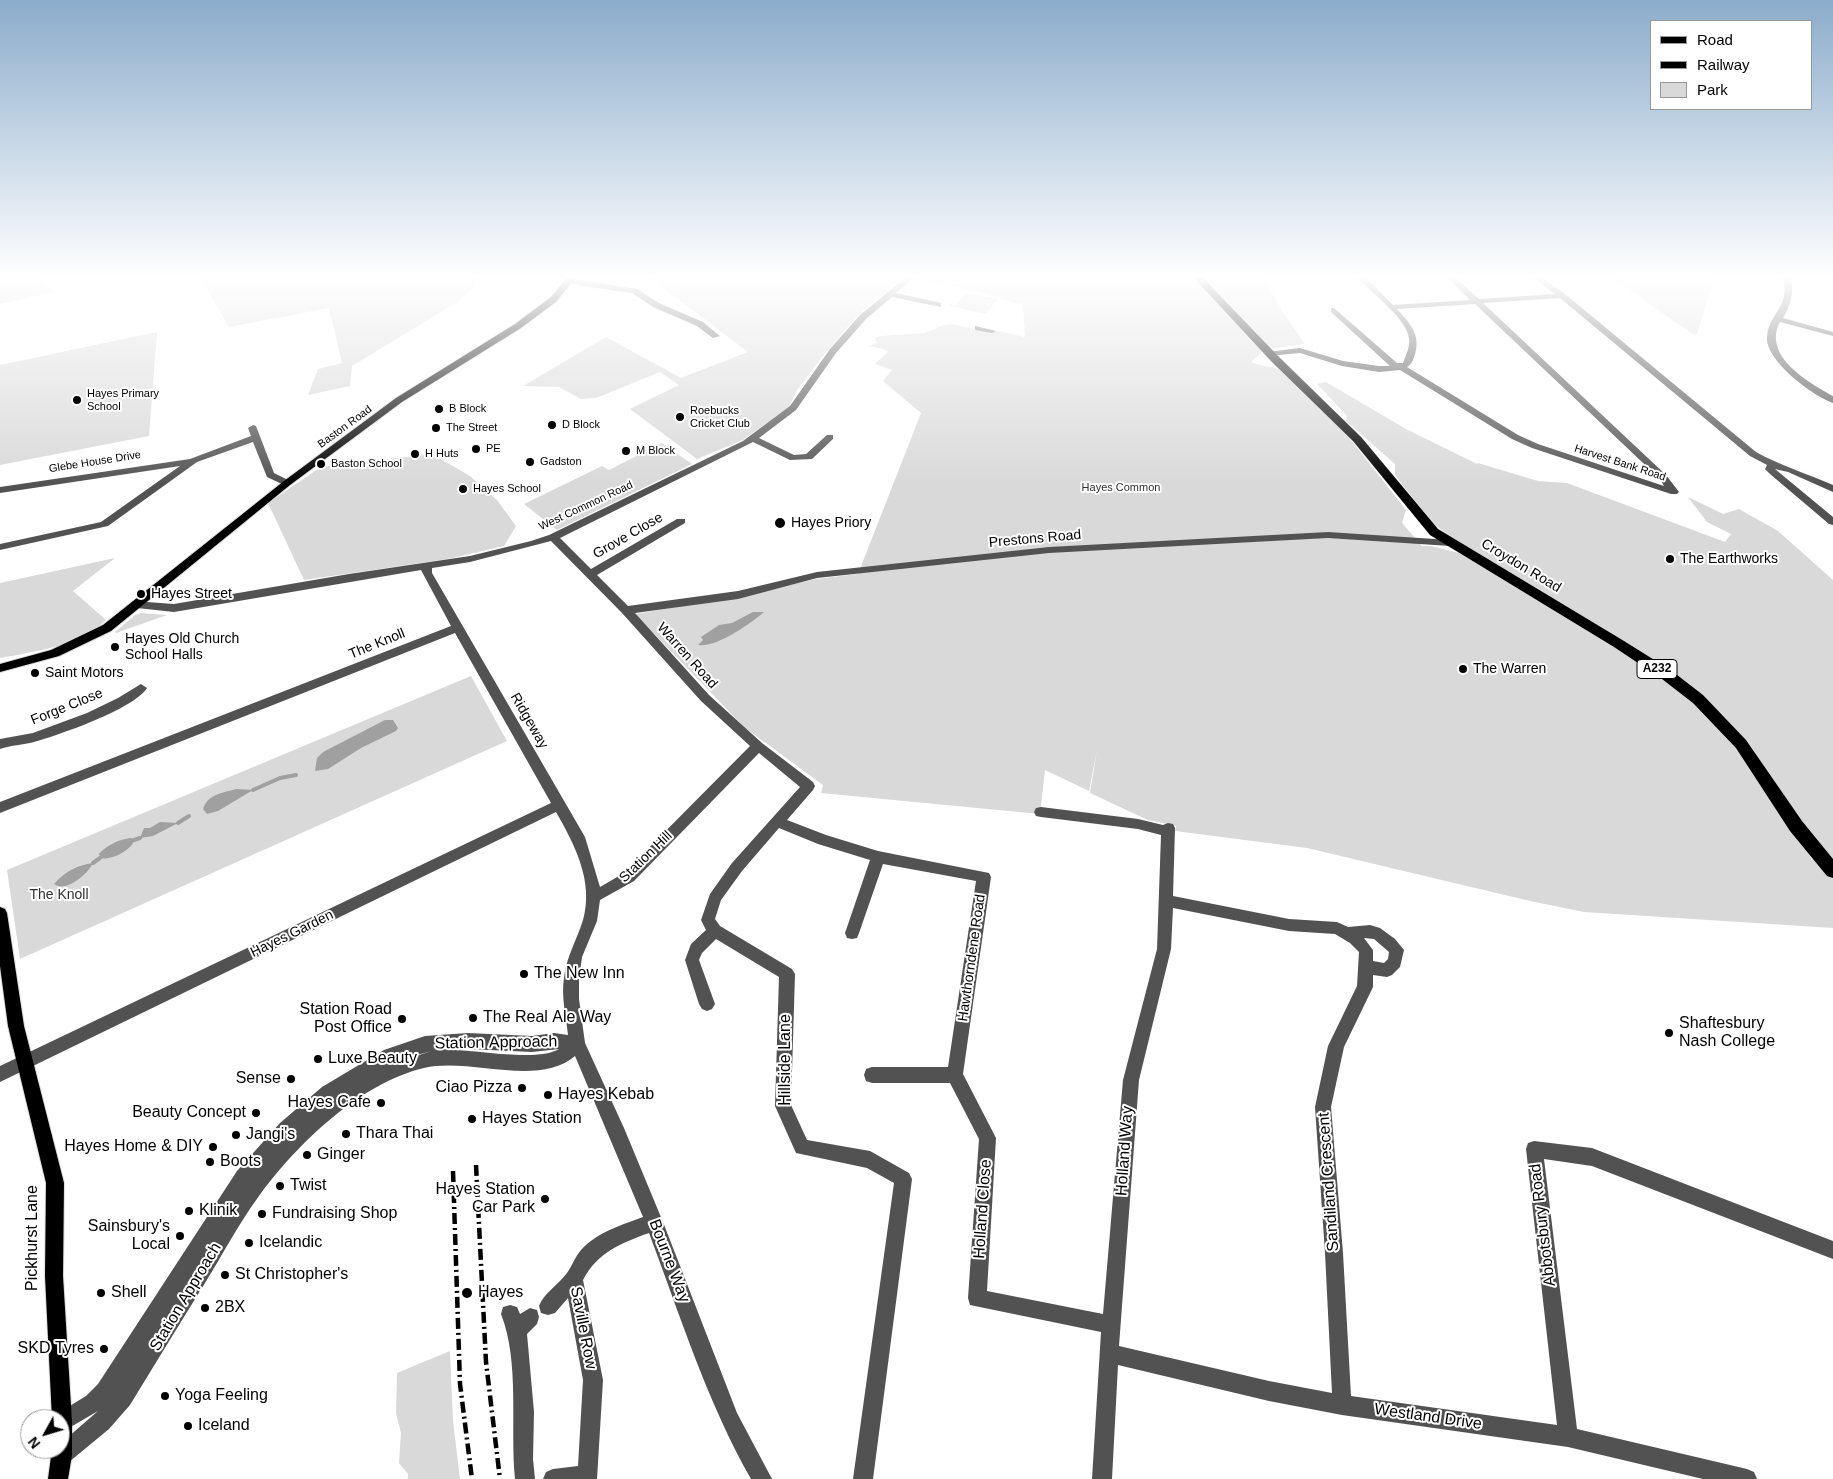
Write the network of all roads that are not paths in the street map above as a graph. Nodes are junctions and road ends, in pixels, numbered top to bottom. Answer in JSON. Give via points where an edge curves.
{"nodes":[{"id":1,"x":487,"y":347,"type":"edge"},
{"id":2,"x":836,"y":347,"type":"edge"},
{"id":3,"x":1264,"y":347,"type":"edge"},
{"id":4,"x":1375,"y":347,"type":"edge"},
{"id":5,"x":1411,"y":347,"type":"edge"},
{"id":6,"x":1526,"y":347,"type":"edge"},
{"id":7,"x":1624,"y":347,"type":"edge"},
{"id":8,"x":1774,"y":347,"type":"edge"},
{"id":9,"x":1271,"y":354,"type":"junction"},
{"id":10,"x":1398,"y":368,"type":"junction"},
{"id":11,"x":1833,"y":400,"type":"edge"},
{"id":12,"x":753,"y":438,"type":"junction"},
{"id":13,"x":830,"y":438,"type":"dead end"},
{"id":14,"x":194,"y":460,"type":"junction"},
{"id":15,"x":1772,"y":464,"type":"junction"},
{"id":16,"x":287,"y":482,"type":"junction"},
{"id":17,"x":1828,"y":487,"type":"edge"},
{"id":18,"x":0,"y":490,"type":"edge"},
{"id":19,"x":1798,"y":493,"type":"junction"},
{"id":20,"x":681,"y":521,"type":"dead end"},
{"id":21,"x":1833,"y":522,"type":"edge"},
{"id":22,"x":553,"y":538,"type":"junction"},
{"id":23,"x":1450,"y":543,"type":"junction"},
{"id":24,"x":0,"y":546,"type":"edge"},
{"id":25,"x":426,"y":565,"type":"junction"},
{"id":26,"x":589,"y":575,"type":"junction"},
{"id":27,"x":137,"y":604,"type":"junction"},
{"id":28,"x":626,"y":610,"type":"junction"},
{"id":29,"x":458,"y":628,"type":"junction"},
{"id":30,"x":0,"y":669,"type":"edge"},
{"id":31,"x":141,"y":688,"type":"dead end"},
{"id":32,"x":0,"y":744,"type":"edge"},
{"id":33,"x":758,"y":746,"type":"junction"},
{"id":34,"x":559,"y":806,"type":"junction"},
{"id":35,"x":0,"y":808,"type":"edge"},
{"id":36,"x":1041,"y":812,"type":"dead end"},
{"id":37,"x":776,"y":821,"type":"junction"},
{"id":38,"x":878,"y":857,"type":"junction"},
{"id":39,"x":1833,"y":871,"type":"edge"},
{"id":40,"x":594,"y":897,"type":"junction"},
{"id":41,"x":1166,"y":900,"type":"junction"},
{"id":42,"x":0,"y":913,"type":"edge"},
{"id":43,"x":715,"y":931,"type":"junction"},
{"id":44,"x":852,"y":933,"type":"dead end"},
{"id":45,"x":1348,"y":933,"type":"junction"},
{"id":46,"x":1366,"y":967,"type":"junction"},
{"id":47,"x":707,"y":1004,"type":"dead end"},
{"id":48,"x":577,"y":1043,"type":"junction"},
{"id":49,"x":26,"y":1063,"type":"junction"},
{"id":50,"x":0,"y":1074,"type":"edge"},
{"id":51,"x":872,"y":1074,"type":"dead end"},
{"id":52,"x":955,"y":1074,"type":"junction"},
{"id":53,"x":654,"y":1222,"type":"junction"},
{"id":54,"x":1833,"y":1250,"type":"edge"},
{"id":55,"x":574,"y":1278,"type":"junction"},
{"id":56,"x":548,"y":1306,"type":"dead end"},
{"id":57,"x":519,"y":1321,"type":"dead end"},
{"id":58,"x":1112,"y":1325,"type":"junction"},
{"id":59,"x":1109,"y":1354,"type":"junction"},
{"id":60,"x":1342,"y":1405,"type":"junction"},
{"id":61,"x":61,"y":1409,"type":"edge"},
{"id":62,"x":70,"y":1417,"type":"edge"},
{"id":63,"x":1568,"y":1437,"type":"junction"},
{"id":64,"x":70,"y":1448,"type":"edge"},
{"id":65,"x":61,"y":1459,"type":"edge"},
{"id":66,"x":588,"y":1477,"type":"edge"},
{"id":67,"x":58,"y":1479,"type":"edge"},
{"id":68,"x":525,"y":1479,"type":"edge"},
{"id":69,"x":553,"y":1479,"type":"edge"},
{"id":70,"x":762,"y":1479,"type":"edge"},
{"id":71,"x":863,"y":1479,"type":"edge"},
{"id":72,"x":1102,"y":1479,"type":"edge"},
{"id":73,"x":1747,"y":1479,"type":"edge"}],
"edges":[{"from":1,"to":16,"type":"main road","name":"Baston Road","via":[[399,400]]},
{"from":2,"to":12,"type":"street","name":"West Common Road","via":[[794,408]]},
{"from":3,"to":9,"type":"highway","name":"Croydon Road","number":"A232"},
{"from":4,"to":10,"type":"street"},
{"from":5,"to":10,"type":"street","via":[[1407,364]]},
{"from":6,"to":10,"type":"street","name":"Harvest Bank Road","via":[[1663,477],[1674,492],[1534,446]]},
{"from":7,"to":15,"type":"street","via":[[1738,442]]},
{"from":8,"to":11,"type":"street","via":[[1781,361],[1803,381]]},
{"from":9,"to":10,"type":"street","via":[[1300,350],[1366,368]]},
{"from":9,"to":23,"type":"highway","name":"Croydon Road","number":"A232","via":[[1357,439],[1427,526]]},
{"from":12,"to":13,"type":"street","via":[[792,458],[809,458]]},
{"from":12,"to":22,"type":"street","name":"West Common Road"},
{"from":14,"to":16,"type":"street","via":[[255,432],[270,475]]},
{"from":14,"to":18,"type":"street","name":"Glebe House Drive"},
{"from":14,"to":24,"type":"street","via":[[104,524]]},
{"from":15,"to":17,"type":"street"},
{"from":15,"to":19,"type":"street","via":[[1771,470]]},
{"from":16,"to":27,"type":"main road","name":"Baston Road"},
{"from":17,"to":19,"type":"street"},
{"from":19,"to":21,"type":"street"},
{"from":20,"to":26,"type":"street","name":"Grove Close"},
{"from":22,"to":25,"type":"street","name":"West Common Road","via":[[470,559]]},
{"from":22,"to":26,"type":"street","name":"Warren Road"},
{"from":23,"to":28,"type":"street","name":"Prestons Road","via":[[1328,535],[1048,550],[817,576],[738,595]]},
{"from":23,"to":39,"type":"highway","name":"Croydon Road","number":"A232","via":[[1685,688],[1741,744],[1796,826]]},
{"from":25,"to":27,"type":"street","name":"West Common Road","via":[[174,608]]},
{"from":25,"to":29,"type":"street","name":"Ridgeway","via":[[427,573]]},
{"from":26,"to":28,"type":"street","name":"Warren Road"},
{"from":27,"to":30,"type":"main road","via":[[85,642]]},
{"from":28,"to":33,"type":"street","name":"Warren Road","via":[[705,698]]},
{"from":29,"to":34,"type":"street","name":"Ridgeway"},
{"from":29,"to":35,"type":"street","name":"The Knoll"},
{"from":31,"to":32,"type":"street","name":"Forge Close","via":[[135,695],[91,715],[33,737]]},
{"from":33,"to":37,"type":"street","name":"Warren Road","via":[[808,786]]},
{"from":33,"to":40,"type":"street","name":"Station Hill","via":[[628,877]]},
{"from":34,"to":40,"type":"street","name":"Ridgeway","via":[[587,858]]},
{"from":34,"to":49,"type":"street","name":"Hayes Garden"},
{"from":36,"to":41,"type":"street","name":"Holland Way","via":[[1167,829]]},
{"from":37,"to":38,"type":"street","name":"Hawthorndene Road"},
{"from":37,"to":43,"type":"street","via":[[715,898],[708,920]]},
{"from":38,"to":44,"type":"street"},
{"from":38,"to":52,"type":"street","name":"Hawthorndene Road","via":[[984,877]]},
{"from":40,"to":48,"type":"street","via":[[592,914],[575,958],[571,979]]},
{"from":41,"to":45,"type":"street","name":"Sandiland Crescent","via":[[1289,925],[1337,928]]},
{"from":41,"to":58,"type":"street","name":"Holland Way","via":[[1164,949],[1131,1080]]},
{"from":42,"to":49,"type":"main road","name":"Pickhurst Lane","via":[[16,1026]]},
{"from":43,"to":47,"type":"street","via":[[696,949],[692,960]]},
{"from":43,"to":71,"type":"street","name":"Hillside Lane","via":[[787,974],[783,1106],[802,1147],[870,1160],[903,1178]]},
{"from":45,"to":46,"type":"street","name":"Sandiland Crescent","via":[[1366,950]]},
{"from":45,"to":46,"type":"street","name":"Sandiland Crescent","via":[[1369,930],[1382,936],[1397,950],[1395,962],[1387,970]]},
{"from":46,"to":60,"type":"street","name":"Sandiland Crescent","via":[[1365,987],[1336,1046],[1323,1107]]},
{"from":48,"to":53,"type":"street","name":"Bourne Way"},
{"from":48,"to":62,"type":"street","name":"Station Approach","via":[[468,1041],[425,1044],[385,1058],[328,1093],[300,1115],[244,1177],[105,1391]]},
{"from":48,"to":64,"type":"street","name":"Station Approach","via":[[565,1055],[548,1061],[450,1058],[414,1063],[356,1092],[312,1125],[273,1164],[252,1191],[123,1398],[102,1422]]},
{"from":49,"to":50,"type":"street","name":"Hayes Garden"},
{"from":49,"to":61,"type":"main road","name":"Pickhurst Lane","via":[[55,1183],[54,1295]]},
{"from":51,"to":52,"type":"street"},
{"from":52,"to":58,"type":"street","name":"Holland Close","via":[[988,1138],[977,1298]]},
{"from":53,"to":55,"type":"street","name":"Saville Row","via":[[592,1250]]},
{"from":53,"to":70,"type":"street","name":"Bourne Way","via":[[729,1418]]},
{"from":54,"to":63,"type":"street","name":"Abbotsbury Road","via":[[1592,1157],[1534,1149]]},
{"from":55,"to":56,"type":"street"},
{"from":55,"to":66,"type":"street","name":"Saville Row","via":[[593,1380]]},
{"from":57,"to":68,"type":"street"},
{"from":58,"to":59,"type":"street","name":"Holland Way"},
{"from":59,"to":60,"type":"street","name":"Westland Drive"},
{"from":59,"to":72,"type":"street","name":"Holland Way"},
{"from":60,"to":63,"type":"street","name":"Westland Drive"},
{"from":63,"to":73,"type":"street","name":"Westland Drive"},
{"from":65,"to":67,"type":"main road","name":"Pickhurst Lane"},
{"from":66,"to":69,"type":"street"}]}
